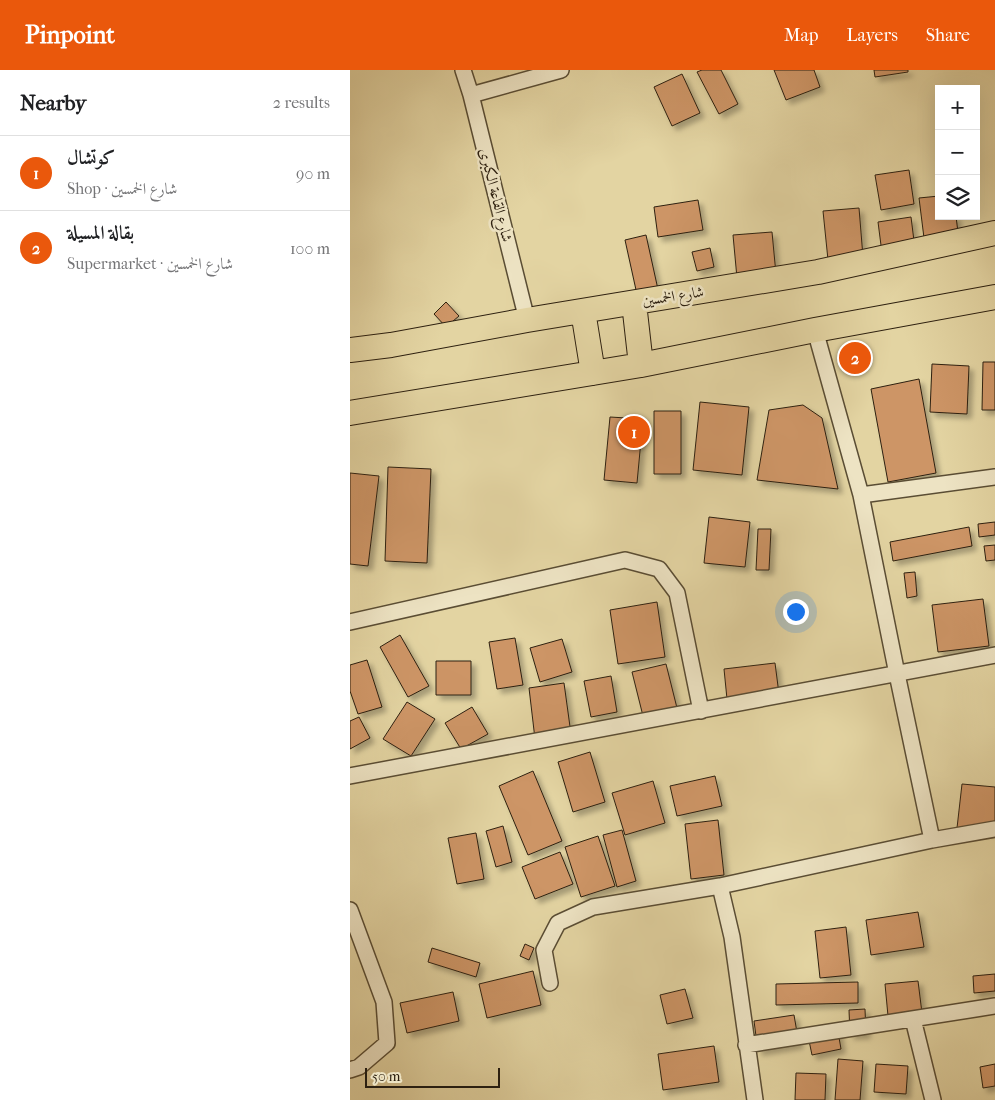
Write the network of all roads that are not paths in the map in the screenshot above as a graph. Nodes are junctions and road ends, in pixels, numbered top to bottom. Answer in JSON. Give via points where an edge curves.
{"nodes":[{"id":1,"x":463,"y":70,"type":"edge"},
{"id":2,"x":561,"y":70,"type":"edge"},
{"id":3,"x":471,"y":95,"type":"junction"},
{"id":4,"x":995,"y":233,"type":"edge"},
{"id":5,"x":995,"y":297,"type":"edge"},
{"id":6,"x":634,"y":303,"type":"junction"},
{"id":7,"x":583,"y":311,"type":"junction"},
{"id":8,"x":527,"y":320,"type":"junction"},
{"id":9,"x":815,"y":330,"type":"junction"},
{"id":10,"x":350,"y":350,"type":"edge"},
{"id":11,"x":641,"y":365,"type":"junction"},
{"id":12,"x":593,"y":373,"type":"junction"},
{"id":13,"x":350,"y":413,"type":"edge"},
{"id":14,"x":995,"y":478,"type":"edge"},
{"id":15,"x":861,"y":494,"type":"junction"},
{"id":16,"x":350,"y":622,"type":"edge"},
{"id":17,"x":995,"y":655,"type":"edge"},
{"id":18,"x":897,"y":674,"type":"junction"},
{"id":19,"x":701,"y":711,"type":"junction"},
{"id":20,"x":350,"y":776,"type":"edge"},
{"id":21,"x":995,"y":829,"type":"edge"},
{"id":22,"x":932,"y":840,"type":"junction"},
{"id":23,"x":720,"y":886,"type":"junction"},
{"id":24,"x":350,"y":910,"type":"edge"},
{"id":25,"x":550,"y":983,"type":"dead end"},
{"id":26,"x":995,"y":1006,"type":"edge"},
{"id":27,"x":914,"y":1019,"type":"junction"},
{"id":28,"x":746,"y":1045,"type":"junction"},
{"id":29,"x":350,"y":1070,"type":"edge"},
{"id":30,"x":755,"y":1100,"type":"edge"},
{"id":31,"x":933,"y":1100,"type":"edge"}],
"edges":[{"from":1,"to":3,"type":"street","name":"شارع القاعة الكبرى"},
{"from":2,"to":3,"type":"street"},
{"from":3,"to":8,"type":"street","name":"شارع القاعة الكبرى"},
{"from":4,"to":6,"type":"main road","name":"شارع الخمسين","via":[[818,272]]},
{"from":5,"to":9,"type":"main road"},
{"from":6,"to":7,"type":"main road","name":"شارع الخمسين"},
{"from":6,"to":11,"type":"main road"},
{"from":7,"to":8,"type":"main road","name":"شارع الخمسين"},
{"from":7,"to":12,"type":"main road"},
{"from":8,"to":10,"type":"main road","name":"شارع الخمسين"},
{"from":9,"to":11,"type":"main road"},
{"from":9,"to":15,"type":"street"},
{"from":11,"to":12,"type":"main road"},
{"from":12,"to":13,"type":"main road"},
{"from":14,"to":15,"type":"street"},
{"from":15,"to":18,"type":"street"},
{"from":16,"to":19,"type":"street","via":[[625,560],[659,569],[677,593]]},
{"from":17,"to":18,"type":"street"},
{"from":18,"to":19,"type":"street"},
{"from":18,"to":22,"type":"street"},
{"from":19,"to":20,"type":"street"},
{"from":21,"to":22,"type":"street"},
{"from":22,"to":23,"type":"street"},
{"from":23,"to":25,"type":"street","via":[[593,907],[558,923],[544,950]]},
{"from":23,"to":28,"type":"street","via":[[732,937]]},
{"from":24,"to":29,"type":"street","via":[[384,1002],[387,1043],[359,1068]]},
{"from":26,"to":27,"type":"street"},
{"from":27,"to":28,"type":"street"},
{"from":27,"to":31,"type":"street"},
{"from":28,"to":30,"type":"street"}]}
